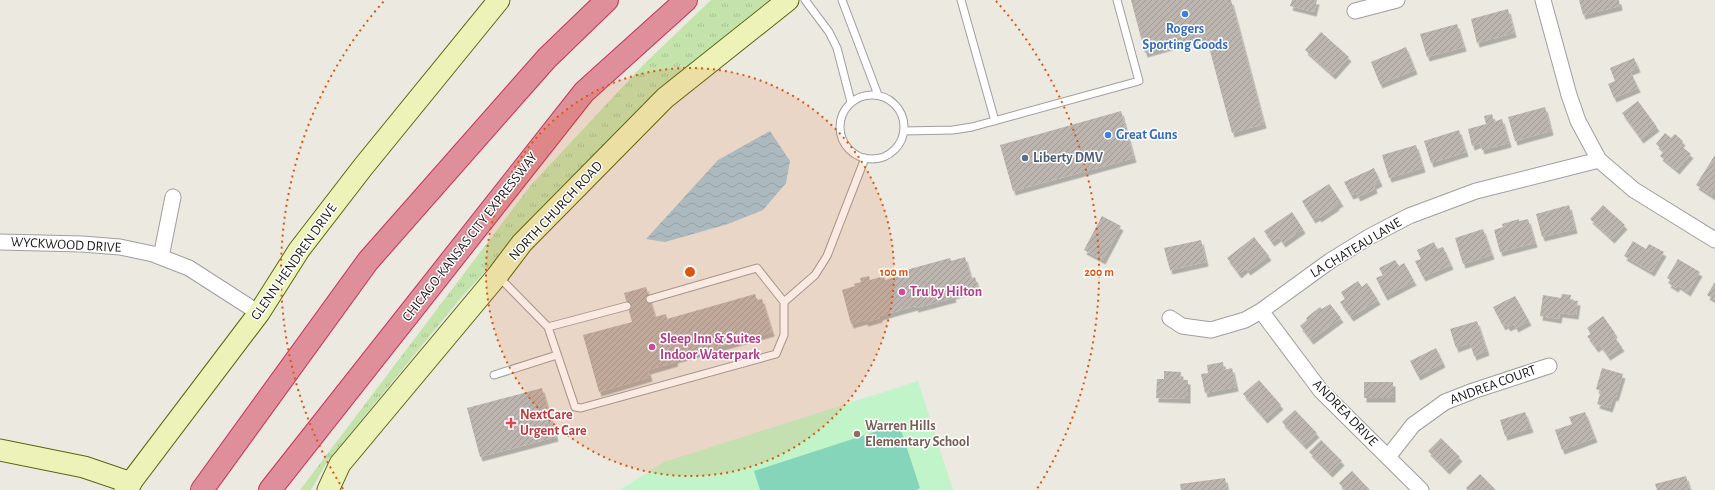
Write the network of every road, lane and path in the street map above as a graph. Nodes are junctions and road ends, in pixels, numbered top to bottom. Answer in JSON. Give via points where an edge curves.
{"nodes":[{"id":1,"x":499,"y":0,"type":"edge"},
{"id":2,"x":607,"y":0,"type":"edge"},
{"id":3,"x":686,"y":0,"type":"edge"},
{"id":4,"x":788,"y":0,"type":"edge"},
{"id":5,"x":805,"y":0,"type":"edge"},
{"id":6,"x":842,"y":0,"type":"edge"},
{"id":7,"x":961,"y":0,"type":"edge"},
{"id":8,"x":1117,"y":0,"type":"edge"},
{"id":9,"x":1397,"y":0,"type":"edge"},
{"id":10,"x":1543,"y":0,"type":"edge"},
{"id":11,"x":1355,"y":11,"type":"dead end"},
{"id":12,"x":878,"y":95,"type":"junction"},
{"id":13,"x":851,"y":102,"type":"junction"},
{"id":14,"x":996,"y":121,"type":"junction"},
{"id":15,"x":904,"y":131,"type":"junction"},
{"id":16,"x":864,"y":158,"type":"junction"},
{"id":17,"x":1599,"y":160,"type":"junction"},
{"id":18,"x":173,"y":197,"type":"dead end"},
{"id":19,"x":1715,"y":240,"type":"edge"},
{"id":20,"x":0,"y":242,"type":"edge"},
{"id":21,"x":161,"y":257,"type":"junction"},
{"id":22,"x":498,"y":276,"type":"junction"},
{"id":23,"x":650,"y":299,"type":"dead end"},
{"id":24,"x":784,"y":302,"type":"junction"},
{"id":25,"x":627,"y":306,"type":"dead end"},
{"id":26,"x":1262,"y":311,"type":"junction"},
{"id":27,"x":259,"y":313,"type":"junction"},
{"id":28,"x":1170,"y":318,"type":"dead end"},
{"id":29,"x":548,"y":327,"type":"junction"},
{"id":30,"x":557,"y":355,"type":"junction"},
{"id":31,"x":1549,"y":366,"type":"dead end"},
{"id":32,"x":494,"y":375,"type":"dead end"},
{"id":33,"x":0,"y":450,"type":"edge"},
{"id":34,"x":1388,"y":457,"type":"junction"},
{"id":35,"x":128,"y":486,"type":"edge"},
{"id":36,"x":202,"y":490,"type":"edge"},
{"id":37,"x":270,"y":490,"type":"edge"},
{"id":38,"x":328,"y":490,"type":"edge"},
{"id":39,"x":1421,"y":490,"type":"edge"}],
"edges":[{"from":1,"to":27,"type":"street","name":"GLENN HENDREN DRIVE","via":[[317,226]]},
{"from":2,"to":36,"type":"highway","via":[[547,58],[368,261]]},
{"from":3,"to":37,"type":"highway","name":"CHICAGO-KANSAS CITY EXPRESSWAY","via":[[584,92]]},
{"from":4,"to":22,"type":"street","name":"NORTH CHURCH ROAD","via":[[665,98],[522,243]]},
{"from":5,"to":13,"type":"lane","via":[[829,32],[837,48]]},
{"from":6,"to":12,"type":"lane"},
{"from":7,"to":14,"type":"lane"},
{"from":8,"to":14,"type":"lane","via":[[1139,81]]},
{"from":9,"to":11,"type":"street"},
{"from":10,"to":17,"type":"street","via":[[1578,121]]},
{"from":12,"to":13,"type":"lane","via":[[864,96]]},
{"from":12,"to":15,"type":"lane","via":[[893,102],[898,108],[904,123]]},
{"from":13,"to":16,"type":"lane","via":[[842,115],[840,130],[850,151]]},
{"from":14,"to":15,"type":"lane","via":[[953,130]]},
{"from":15,"to":16,"type":"lane","via":[[898,145],[887,156]]},
{"from":16,"to":24,"type":"lane","via":[[828,256],[815,275]]},
{"from":17,"to":19,"type":"street","via":[[1634,190]]},
{"from":17,"to":26,"type":"street","name":"LA CHATEAU LANE","via":[[1476,191],[1409,216],[1368,237],[1330,261]]},
{"from":18,"to":21,"type":"street"},
{"from":20,"to":21,"type":"street","name":"WYCKWOOD DRIVE","via":[[120,246]]},
{"from":21,"to":27,"type":"street","name":"WYCKWOOD DRIVE","via":[[189,268]]},
{"from":22,"to":29,"type":"lane"},
{"from":22,"to":38,"type":"street","name":"NORTH CHURCH ROAD","via":[[340,464]]},
{"from":23,"to":24,"type":"lane","via":[[757,268]]},
{"from":24,"to":30,"type":"lane","via":[[784,335],[776,354],[581,408],[575,407]]},
{"from":25,"to":29,"type":"lane"},
{"from":26,"to":28,"type":"street","name":"LA CHATEAU LANE","via":[[1244,320],[1211,330],[1182,326]]},
{"from":26,"to":34,"type":"street","name":"ANDREA DRIVE","via":[[1321,391]]},
{"from":27,"to":35,"type":"street","name":"GLENN HENDREN DRIVE"},
{"from":29,"to":30,"type":"lane"},
{"from":30,"to":32,"type":"lane"},
{"from":31,"to":34,"type":"street","name":"ANDREA COURT","via":[[1445,402],[1413,425]]},
{"from":33,"to":35,"type":"street","via":[[84,467]]},
{"from":34,"to":39,"type":"street","name":"ANDREA DRIVE"}]}
